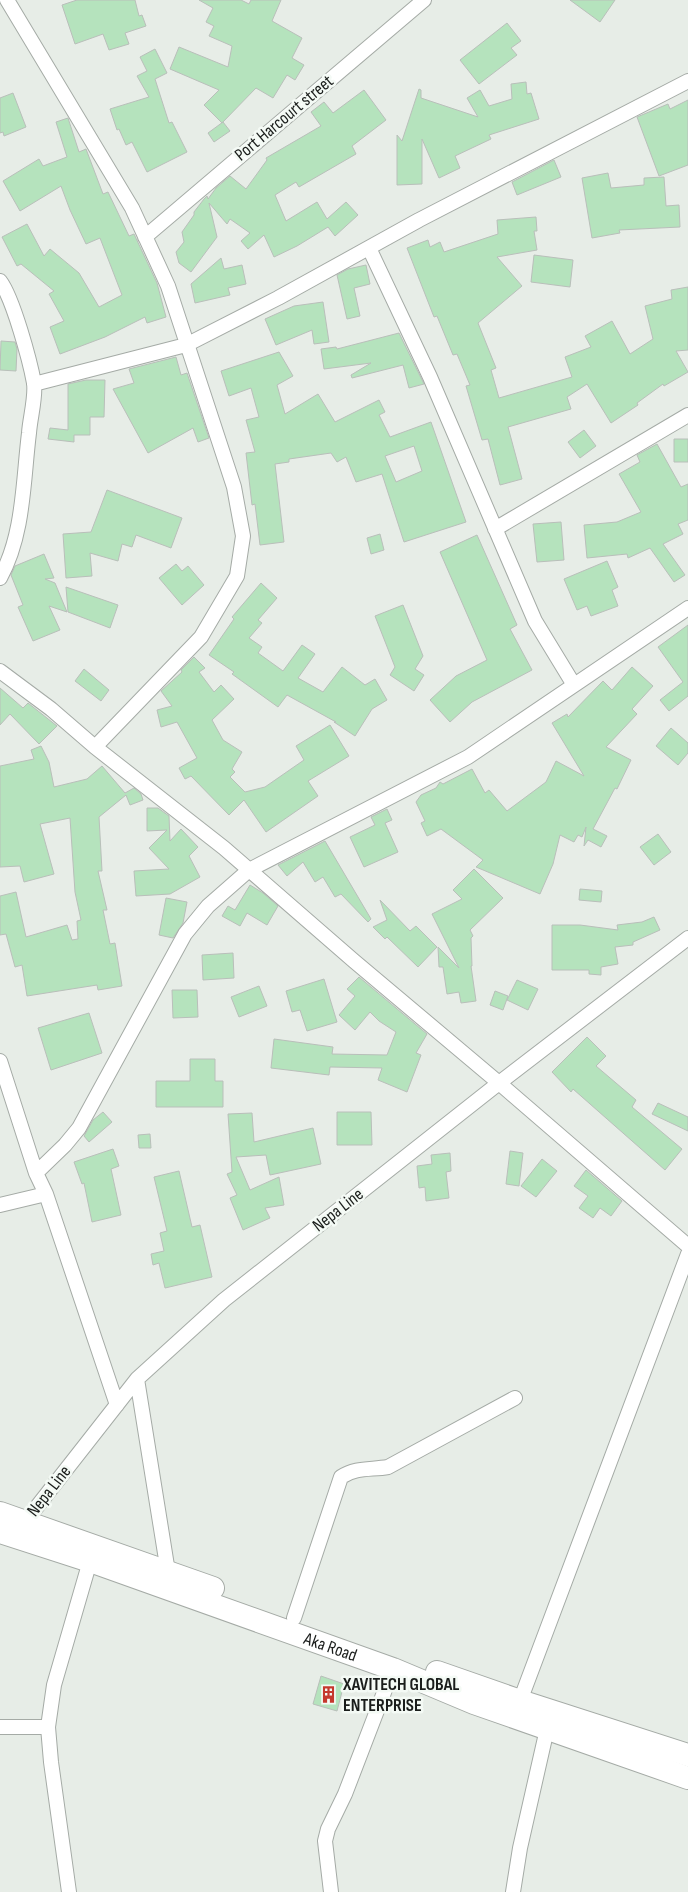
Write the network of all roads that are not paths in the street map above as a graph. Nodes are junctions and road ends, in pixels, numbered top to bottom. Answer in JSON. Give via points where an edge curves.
{"nodes":[{"id":1,"x":7,"y":0,"type":"edge"},
{"id":2,"x":424,"y":0,"type":"edge"},
{"id":3,"x":688,"y":81,"type":"edge"},
{"id":4,"x":145,"y":237,"type":"junction"},
{"id":5,"x":368,"y":248,"type":"junction"},
{"id":6,"x":0,"y":282,"type":"edge"},
{"id":7,"x":186,"y":345,"type":"junction"},
{"id":8,"x":34,"y":384,"type":"junction"},
{"id":9,"x":688,"y":415,"type":"edge"},
{"id":10,"x":496,"y":530,"type":"junction"},
{"id":11,"x":0,"y":578,"type":"edge"},
{"id":12,"x":688,"y":608,"type":"edge"},
{"id":13,"x":0,"y":672,"type":"edge"},
{"id":14,"x":574,"y":685,"type":"junction"},
{"id":15,"x":95,"y":747,"type":"junction"},
{"id":16,"x":249,"y":870,"type":"junction"},
{"id":17,"x":688,"y":938,"type":"edge"},
{"id":18,"x":0,"y":1061,"type":"edge"},
{"id":19,"x":499,"y":1083,"type":"junction"},
{"id":20,"x":36,"y":1173,"type":"junction"},
{"id":21,"x":46,"y":1194,"type":"junction"},
{"id":22,"x":0,"y":1205,"type":"edge"},
{"id":23,"x":688,"y":1246,"type":"edge"},
{"id":24,"x":688,"y":1254,"type":"edge"},
{"id":25,"x":137,"y":1379,"type":"junction"},
{"id":26,"x":514,"y":1398,"type":"dead end"},
{"id":27,"x":118,"y":1405,"type":"junction"},
{"id":28,"x":0,"y":1513,"type":"edge"},
{"id":29,"x":25,"y":1522,"type":"junction"},
{"id":30,"x":0,"y":1532,"type":"edge"},
{"id":31,"x":90,"y":1561,"type":"junction"},
{"id":32,"x":168,"y":1572,"type":"junction"},
{"id":33,"x":294,"y":1618,"type":"junction"},
{"id":34,"x":393,"y":1669,"type":"junction"},
{"id":35,"x":520,"y":1702,"type":"junction"},
{"id":36,"x":0,"y":1727,"type":"edge"},
{"id":37,"x":48,"y":1727,"type":"junction"},
{"id":38,"x":548,"y":1729,"type":"junction"},
{"id":39,"x":688,"y":1755,"type":"edge"},
{"id":40,"x":688,"y":1778,"type":"edge"},
{"id":41,"x":69,"y":1892,"type":"edge"},
{"id":42,"x":331,"y":1892,"type":"edge"},
{"id":43,"x":513,"y":1892,"type":"edge"}],
"edges":[{"from":1,"to":4,"type":"street","via":[[132,208]]},
{"from":2,"to":4,"type":"street","name":"Port Harcourt street"},
{"from":3,"to":5,"type":"street"},
{"from":4,"to":7,"type":"street","via":[[168,286]]},
{"from":5,"to":7,"type":"street"},
{"from":5,"to":10,"type":"street","via":[[430,377]]},
{"from":6,"to":8,"type":"street","via":[[18,324]]},
{"from":7,"to":8,"type":"street"},
{"from":7,"to":15,"type":"street","via":[[234,486],[243,536],[237,576],[201,638]]},
{"from":8,"to":11,"type":"street","via":[[17,536]]},
{"from":9,"to":10,"type":"street"},
{"from":10,"to":14,"type":"street","via":[[535,621]]},
{"from":12,"to":14,"type":"street"},
{"from":13,"to":15,"type":"street","via":[[51,709]]},
{"from":14,"to":16,"type":"street","via":[[468,757]]},
{"from":15,"to":16,"type":"street"},
{"from":16,"to":19,"type":"street"},
{"from":16,"to":20,"type":"street","via":[[208,906],[185,934],[79,1128]]},
{"from":17,"to":19,"type":"street","name":"Nepa Line"},
{"from":18,"to":20,"type":"street"},
{"from":19,"to":23,"type":"street"},
{"from":19,"to":25,"type":"street","name":"Nepa Line","via":[[224,1300]]},
{"from":20,"to":21,"type":"street"},
{"from":21,"to":22,"type":"street"},
{"from":21,"to":27,"type":"street"},
{"from":24,"to":35,"type":"street"},
{"from":25,"to":27,"type":"street","name":"Nepa Line"},
{"from":25,"to":32,"type":"street"},
{"from":26,"to":33,"type":"street","via":[[388,1467],[359,1470],[341,1476]]},
{"from":27,"to":29,"type":"street","name":"Nepa Line"},
{"from":28,"to":29,"type":"main road","name":"Aka Road"},
{"from":29,"to":32,"type":"main road","name":"Aka Road"},
{"from":30,"to":31,"type":"main road","name":"Aka Road"},
{"from":31,"to":34,"type":"main road","name":"Aka Road"},
{"from":31,"to":37,"type":"street","via":[[54,1685]]},
{"from":32,"to":33,"type":"main road","name":"Aka Road"},
{"from":33,"to":35,"type":"main road","name":"Aka Road"},
{"from":34,"to":38,"type":"main road","name":"Aka Road"},
{"from":34,"to":42,"type":"street","via":[[345,1794],[328,1829],[325,1841]]},
{"from":35,"to":39,"type":"main road","name":"Aka Road"},
{"from":36,"to":37,"type":"street"},
{"from":37,"to":41,"type":"street"},
{"from":38,"to":40,"type":"main road","name":"Aka Road"},
{"from":38,"to":43,"type":"street"}]}
